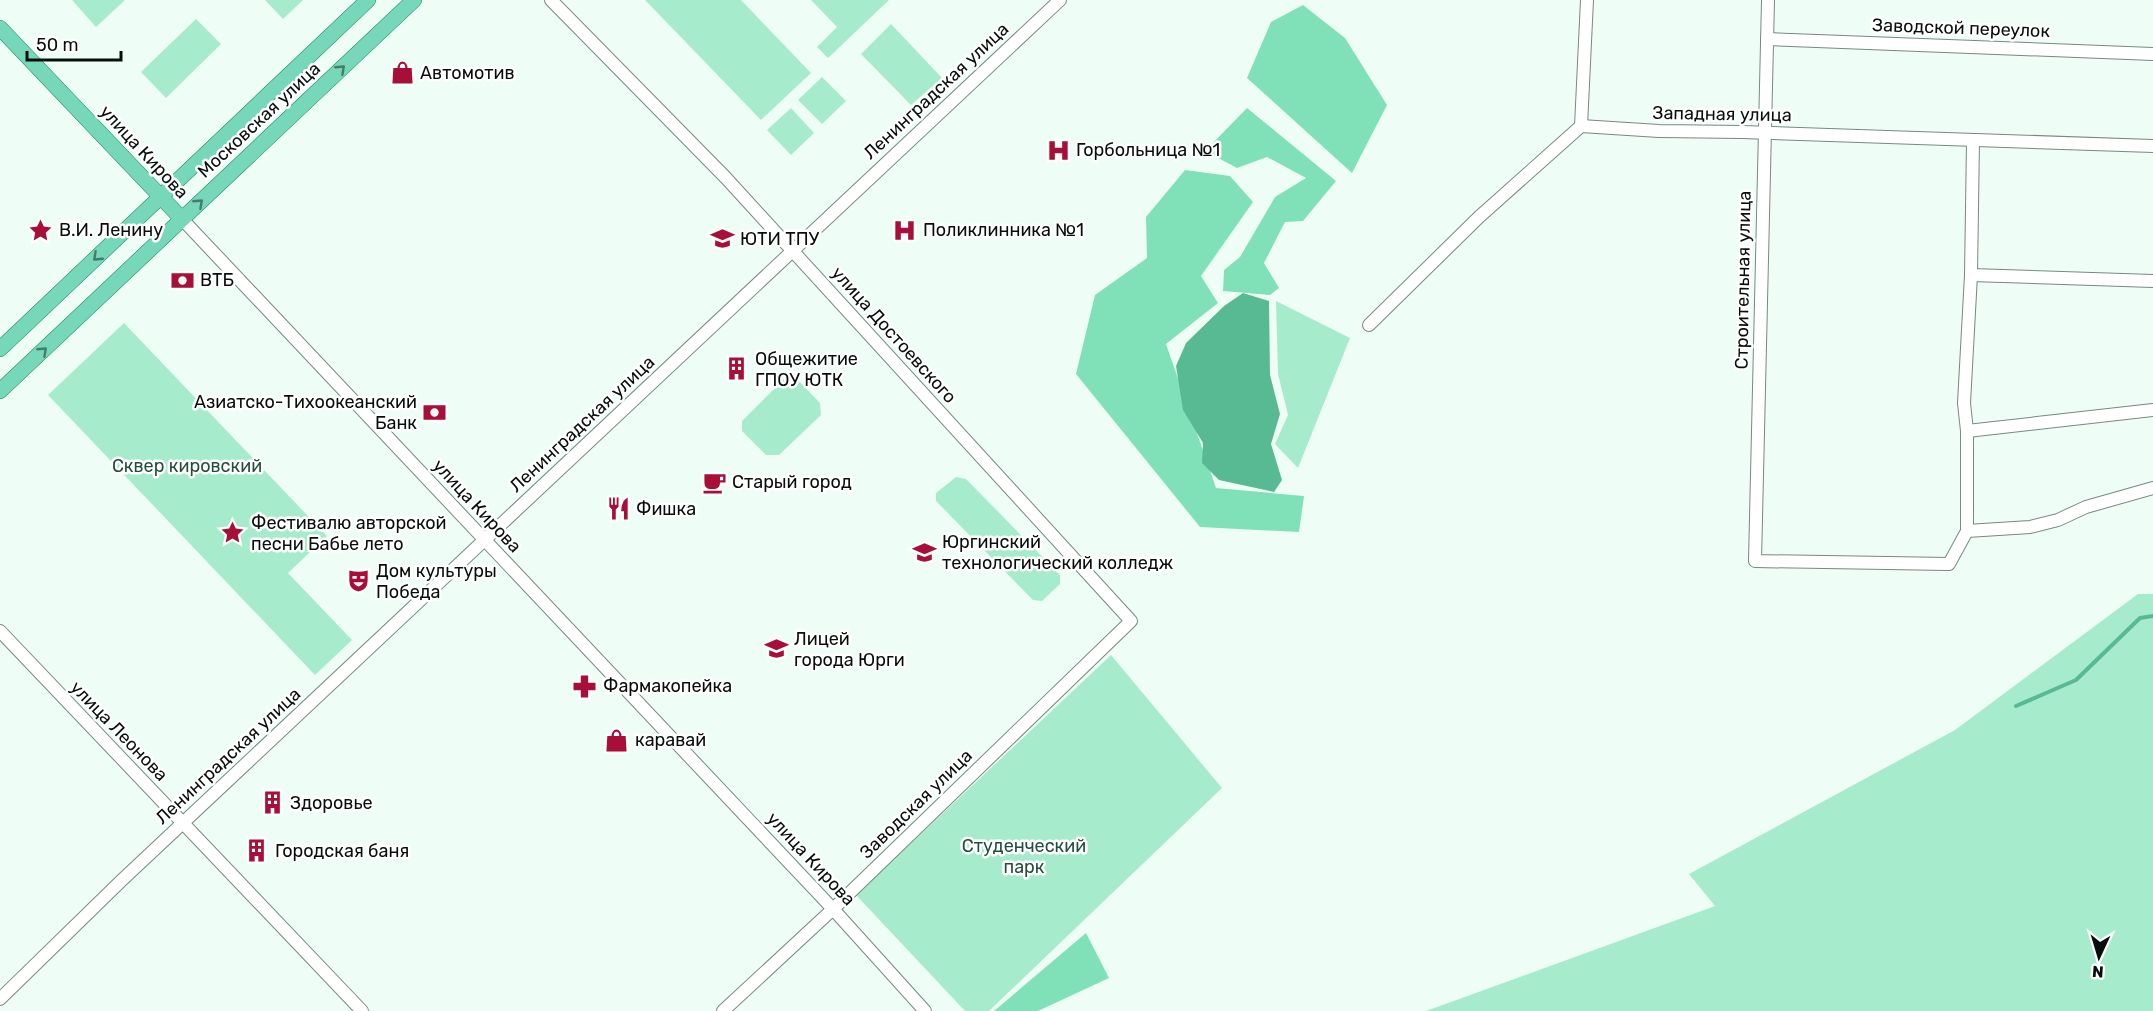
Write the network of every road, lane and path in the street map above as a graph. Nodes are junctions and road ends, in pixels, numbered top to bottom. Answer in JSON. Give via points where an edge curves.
{"nodes":[{"id":1,"x":368,"y":0,"type":"edge"},
{"id":2,"x":414,"y":0,"type":"edge"},
{"id":3,"x":551,"y":0,"type":"edge"},
{"id":4,"x":1060,"y":0,"type":"edge"},
{"id":5,"x":1587,"y":0,"type":"edge"},
{"id":6,"x":1767,"y":0,"type":"edge"},
{"id":7,"x":0,"y":27,"type":"edge"},
{"id":8,"x":1767,"y":39,"type":"junction"},
{"id":9,"x":2153,"y":54,"type":"edge"},
{"id":10,"x":1581,"y":126,"type":"junction"},
{"id":11,"x":1764,"y":133,"type":"junction"},
{"id":12,"x":1973,"y":141,"type":"junction"},
{"id":13,"x":2153,"y":146,"type":"edge"},
{"id":14,"x":160,"y":197,"type":"junction"},
{"id":15,"x":182,"y":219,"type":"junction"},
{"id":16,"x":792,"y":252,"type":"junction"},
{"id":17,"x":1971,"y":275,"type":"junction"},
{"id":18,"x":2153,"y":281,"type":"edge"},
{"id":19,"x":1369,"y":325,"type":"dead end"},
{"id":20,"x":0,"y":349,"type":"edge"},
{"id":21,"x":0,"y":391,"type":"edge"},
{"id":22,"x":2153,"y":410,"type":"edge"},
{"id":23,"x":1967,"y":431,"type":"junction"},
{"id":24,"x":2153,"y":488,"type":"edge"},
{"id":25,"x":1967,"y":531,"type":"junction"},
{"id":26,"x":483,"y":541,"type":"junction"},
{"id":27,"x":1131,"y":621,"type":"joint"},
{"id":28,"x":0,"y":631,"type":"edge"},
{"id":29,"x":183,"y":823,"type":"junction"},
{"id":30,"x":833,"y":909,"type":"junction"},
{"id":31,"x":0,"y":999,"type":"edge"},
{"id":32,"x":362,"y":1011,"type":"edge"},
{"id":33,"x":723,"y":1011,"type":"edge"},
{"id":34,"x":926,"y":1011,"type":"edge"}],
"edges":[{"from":1,"to":14,"type":"main road","name":"Московская улица"},
{"from":15,"to":2,"type":"main road","name":"Московская улица","one_way":true},
{"from":3,"to":16,"type":"street","name":"улица Достоевского","via":[[726,178]]},
{"from":4,"to":16,"type":"street","name":"Ленинградская улица"},
{"from":5,"to":10,"type":"street"},
{"from":6,"to":8,"type":"street","name":"Строительная улица"},
{"from":7,"to":14,"type":"main road","name":"улица Кирова"},
{"from":8,"to":9,"type":"street","name":"Заводской переулок"},
{"from":8,"to":11,"type":"street","name":"Строительная улица"},
{"from":10,"to":11,"type":"street","name":"Западная улица"},
{"from":10,"to":19,"type":"street","via":[[1479,217]]},
{"from":11,"to":12,"type":"street","name":"Западная улица"},
{"from":11,"to":25,"type":"street","name":"Строительная улица","via":[[1755,561],[1949,564]]},
{"from":12,"to":13,"type":"street","name":"Западная улица"},
{"from":12,"to":17,"type":"street"},
{"from":14,"to":15,"type":"main road","name":"улица Кирова"},
{"from":14,"to":20,"type":"main road","name":"Московская улица","one_way":true},
{"from":21,"to":15,"type":"main road","name":"Московская улица","one_way":true},
{"from":15,"to":26,"type":"street","name":"улица Кирова"},
{"from":16,"to":26,"type":"street","name":"Ленинградская улица"},
{"from":16,"to":27,"type":"street","name":"улица Достоевского"},
{"from":17,"to":18,"type":"street"},
{"from":17,"to":23,"type":"street","via":[[1964,403]]},
{"from":22,"to":23,"type":"street"},
{"from":23,"to":25,"type":"street"},
{"from":24,"to":25,"type":"street","via":[[2030,527]]},
{"from":26,"to":29,"type":"street","name":"Ленинградская улица"},
{"from":26,"to":30,"type":"street","name":"улица Кирова"},
{"from":27,"to":30,"type":"street","name":"Заводская улица"},
{"from":28,"to":29,"type":"street","name":"улица Леонова"},
{"from":29,"to":31,"type":"street","name":"Ленинградская улица"},
{"from":29,"to":32,"type":"street","name":"улица Леонова"},
{"from":30,"to":33,"type":"street","name":"Заводская улица"},
{"from":30,"to":34,"type":"street","name":"улица Кирова"}]}
